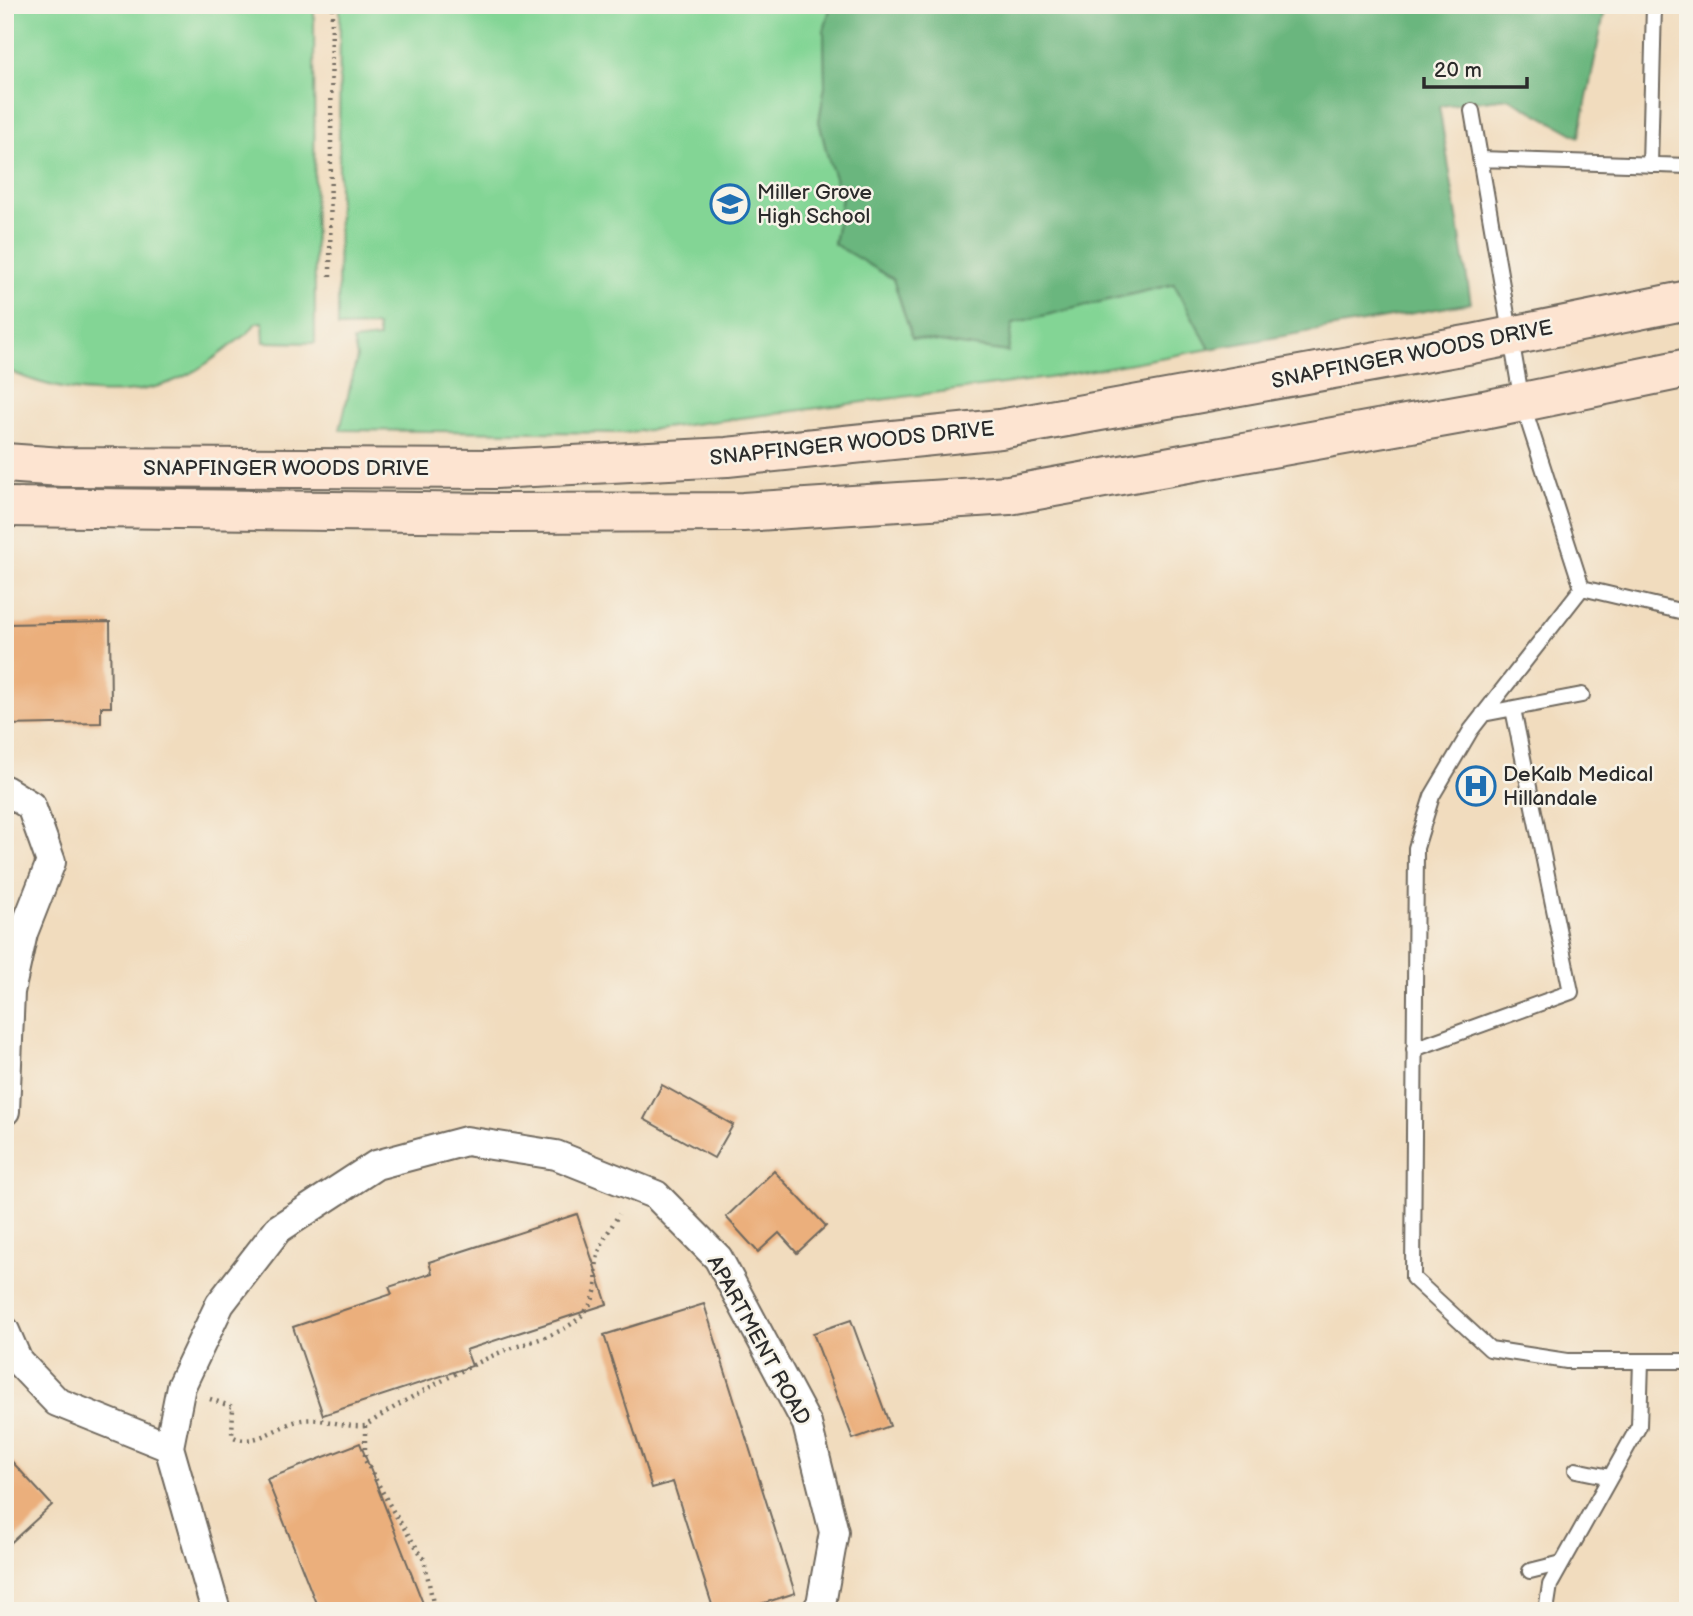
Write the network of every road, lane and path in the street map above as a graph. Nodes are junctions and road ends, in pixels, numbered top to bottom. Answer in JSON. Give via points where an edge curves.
{"nodes":[{"id":1,"x":332,"y":5,"type":"edge"},
{"id":2,"x":1654,"y":5,"type":"edge"},
{"id":3,"x":1472,"y":111,"type":"dead end"},
{"id":4,"x":1480,"y":159,"type":"junction"},
{"id":5,"x":1650,"y":165,"type":"junction"},
{"id":6,"x":1688,"y":166,"type":"edge"},
{"id":7,"x":330,"y":276,"type":"dead end"},
{"id":8,"x":1688,"y":300,"type":"edge"},
{"id":9,"x":1509,"y":336,"type":"junction"},
{"id":10,"x":1688,"y":368,"type":"edge"},
{"id":11,"x":1522,"y":402,"type":"junction"},
{"id":12,"x":5,"y":463,"type":"edge"},
{"id":13,"x":5,"y":507,"type":"edge"},
{"id":14,"x":1582,"y":588,"type":"junction"},
{"id":15,"x":1688,"y":613,"type":"edge"},
{"id":16,"x":1582,"y":695,"type":"dead end"},
{"id":17,"x":1513,"y":709,"type":"junction"},
{"id":18,"x":1483,"y":714,"type":"junction"},
{"id":19,"x":5,"y":790,"type":"edge"},
{"id":20,"x":14,"y":936,"type":"edge"},
{"id":21,"x":1414,"y":1049,"type":"junction"},
{"id":22,"x":5,"y":1111,"type":"edge"},
{"id":23,"x":634,"y":1186,"type":"junction"},
{"id":24,"x":5,"y":1331,"type":"edge"},
{"id":25,"x":1642,"y":1361,"type":"junction"},
{"id":26,"x":1688,"y":1361,"type":"edge"},
{"id":27,"x":181,"y":1386,"type":"junction"},
{"id":28,"x":365,"y":1426,"type":"junction"},
{"id":29,"x":169,"y":1447,"type":"junction"},
{"id":30,"x":1576,"y":1470,"type":"dead end"},
{"id":31,"x":1610,"y":1477,"type":"junction"},
{"id":32,"x":1562,"y":1563,"type":"junction"},
{"id":33,"x":1530,"y":1570,"type":"dead end"},
{"id":34,"x":216,"y":1611,"type":"edge"},
{"id":35,"x":437,"y":1611,"type":"edge"},
{"id":36,"x":816,"y":1611,"type":"edge"},
{"id":37,"x":1546,"y":1611,"type":"edge"}],
"edges":[{"from":1,"to":7,"type":"path"},
{"from":2,"to":5,"type":"lane"},
{"from":3,"to":4,"type":"lane"},
{"from":4,"to":5,"type":"lane"},
{"from":4,"to":9,"type":"lane"},
{"from":5,"to":6,"type":"lane"},
{"from":8,"to":9,"type":"main road","name":"SNAPFINGER WOODS DRIVE"},
{"from":9,"to":11,"type":"lane"},
{"from":9,"to":12,"type":"main road","name":"SNAPFINGER WOODS DRIVE","via":[[1000,429],[727,457],[495,469]]},
{"from":10,"to":11,"type":"main road","name":"SNAPFINGER WOODS DRIVE"},
{"from":11,"to":13,"type":"main road","name":"SNAPFINGER WOODS DRIVE","via":[[1009,495],[743,512]]},
{"from":11,"to":14,"type":"lane"},
{"from":14,"to":15,"type":"lane"},
{"from":14,"to":18,"type":"lane"},
{"from":16,"to":17,"type":"lane"},
{"from":17,"to":18,"type":"lane"},
{"from":17,"to":21,"type":"lane","via":[[1571,992]]},
{"from":18,"to":21,"type":"lane","via":[[1432,796],[1416,848]]},
{"from":19,"to":20,"type":"street","via":[[31,806],[51,862]]},
{"from":20,"to":22,"type":"street"},
{"from":21,"to":25,"type":"lane","via":[[1413,1278],[1490,1349],[1567,1361]]},
{"from":23,"to":27,"type":"street","name":"APARTMENT ROAD","via":[[556,1155],[466,1141],[376,1165],[278,1229],[220,1304]]},
{"from":23,"to":28,"type":"path","via":[[598,1254],[595,1296],[585,1312],[545,1338],[495,1354],[441,1381]]},
{"from":23,"to":36,"type":"street","name":"APARTMENT ROAD","via":[[656,1195],[718,1258],[807,1424],[834,1532]]},
{"from":24,"to":29,"type":"street","via":[[18,1361],[57,1402]]},
{"from":25,"to":26,"type":"lane"},
{"from":25,"to":31,"type":"lane","via":[[1639,1426]]},
{"from":27,"to":28,"type":"path","via":[[233,1407],[232,1436],[237,1439],[250,1440],[312,1418]]},
{"from":27,"to":29,"type":"street","name":"APARTMENT ROAD"},
{"from":28,"to":35,"type":"path","via":[[365,1460],[424,1559]]},
{"from":29,"to":34,"type":"street","name":"APARTMENT ROAD"},
{"from":30,"to":31,"type":"lane"},
{"from":31,"to":32,"type":"lane"},
{"from":32,"to":33,"type":"lane"},
{"from":32,"to":37,"type":"lane","via":[[1550,1586]]}]}
